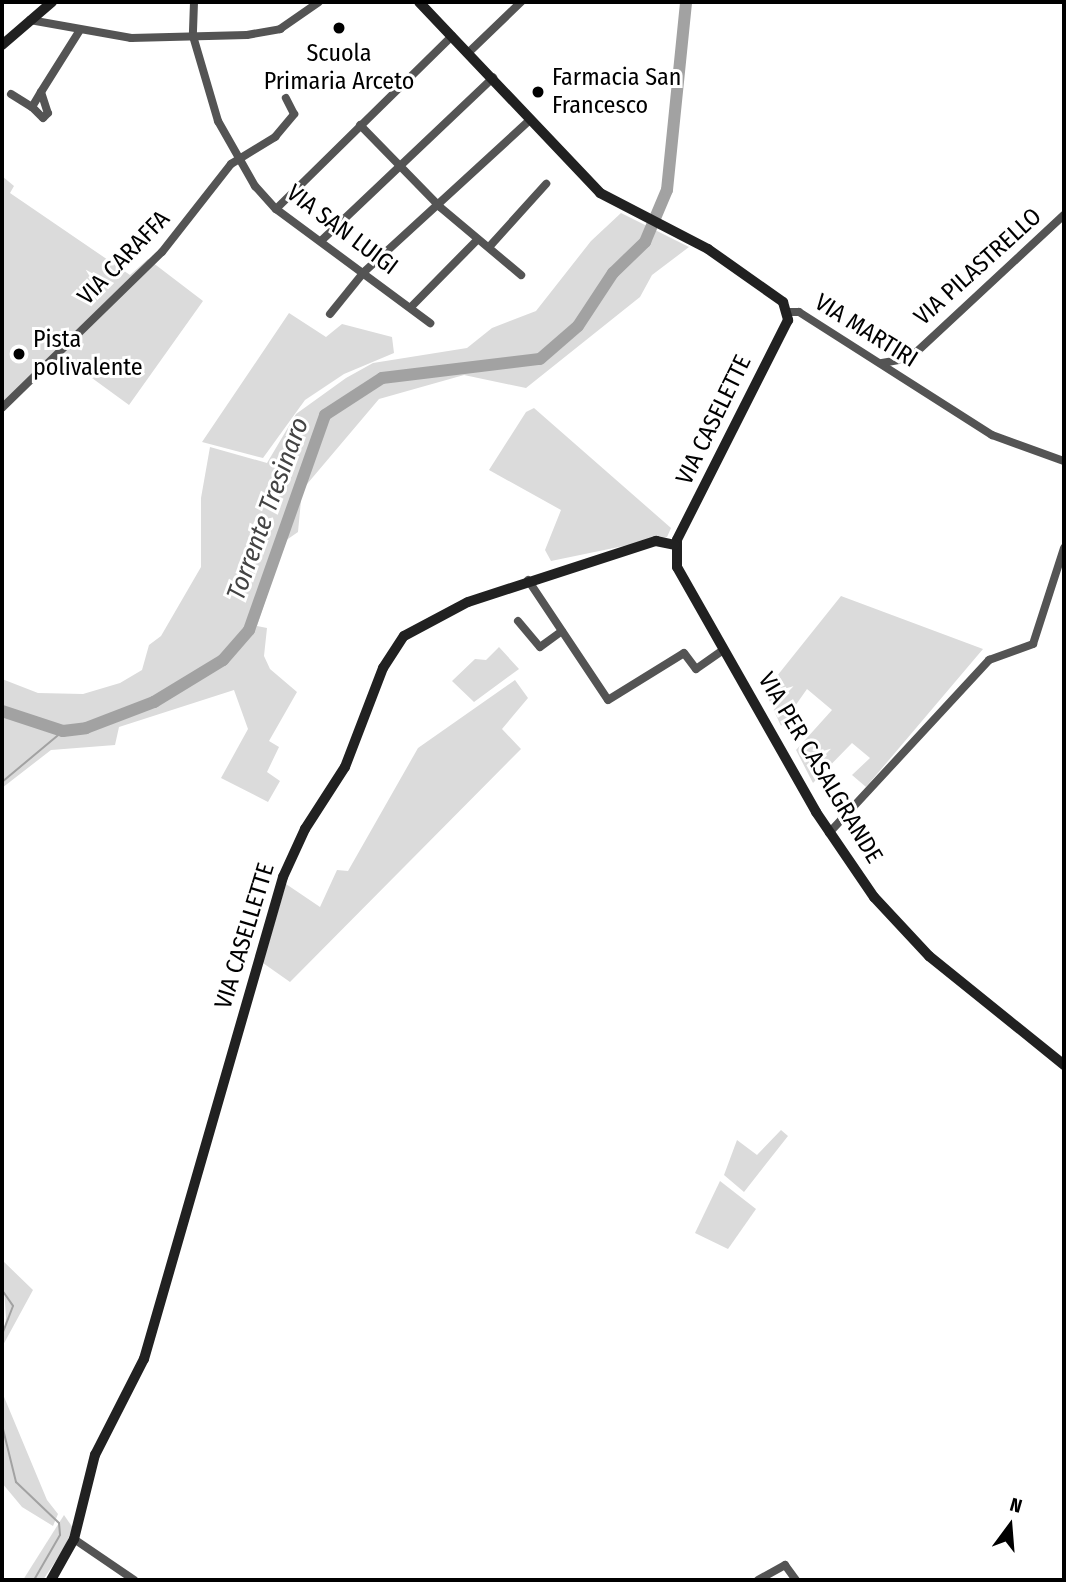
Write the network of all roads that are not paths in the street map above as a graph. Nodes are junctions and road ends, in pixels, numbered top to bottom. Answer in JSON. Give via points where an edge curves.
{"nodes":[{"id":1,"x":52,"y":2,"type":"edge"},
{"id":2,"x":194,"y":2,"type":"edge"},
{"id":3,"x":319,"y":2,"type":"edge"},
{"id":4,"x":419,"y":2,"type":"edge"},
{"id":5,"x":521,"y":2,"type":"edge"},
{"id":6,"x":30,"y":20,"type":"junction"},
{"id":7,"x":80,"y":30,"type":"junction"},
{"id":8,"x":193,"y":36,"type":"junction"},
{"id":9,"x":452,"y":36,"type":"junction"},
{"id":10,"x":2,"y":45,"type":"edge"},
{"id":11,"x":468,"y":52,"type":"junction"},
{"id":12,"x":493,"y":78,"type":"junction"},
{"id":13,"x":41,"y":92,"type":"junction"},
{"id":14,"x":11,"y":94,"type":"dead end"},
{"id":15,"x":286,"y":98,"type":"dead end"},
{"id":16,"x":32,"y":107,"type":"junction"},
{"id":17,"x":531,"y":119,"type":"junction"},
{"id":18,"x":360,"y":125,"type":"junction"},
{"id":19,"x":239,"y":161,"type":"junction"},
{"id":20,"x":401,"y":166,"type":"junction"},
{"id":21,"x":546,"y":184,"type":"dead end"},
{"id":22,"x":440,"y":207,"type":"junction"},
{"id":23,"x":276,"y":209,"type":"junction"},
{"id":24,"x":1064,"y":215,"type":"edge"},
{"id":25,"x":322,"y":240,"type":"junction"},
{"id":26,"x":477,"y":240,"type":"junction"},
{"id":27,"x":490,"y":246,"type":"junction"},
{"id":28,"x":364,"y":272,"type":"junction"},
{"id":29,"x":521,"y":275,"type":"dead end"},
{"id":30,"x":412,"y":306,"type":"junction"},
{"id":31,"x":788,"y":312,"type":"junction"},
{"id":32,"x":330,"y":314,"type":"dead end"},
{"id":33,"x":430,"y":323,"type":"dead end"},
{"id":34,"x":882,"y":363,"type":"junction"},
{"id":35,"x":2,"y":408,"type":"edge"},
{"id":36,"x":1064,"y":461,"type":"edge"},
{"id":37,"x":675,"y":545,"type":"junction"},
{"id":38,"x":1064,"y":548,"type":"edge"},
{"id":39,"x":527,"y":580,"type":"junction"},
{"id":40,"x":518,"y":621,"type":"dead end"},
{"id":41,"x":562,"y":631,"type":"junction"},
{"id":42,"x":720,"y":652,"type":"dead end"},
{"id":43,"x":829,"y":833,"type":"junction"},
{"id":44,"x":1064,"y":1065,"type":"edge"},
{"id":45,"x":74,"y":1539,"type":"junction"},
{"id":46,"x":51,"y":1580,"type":"edge"},
{"id":47,"x":134,"y":1580,"type":"edge"},
{"id":48,"x":758,"y":1580,"type":"edge"},
{"id":49,"x":796,"y":1580,"type":"edge"}],
"edges":[{"from":1,"to":6,"type":"street"},
{"from":2,"to":8,"type":"street","name":"VIA SAN LUIGI"},
{"from":3,"to":8,"type":"street","via":[[280,29]]},
{"from":4,"to":9,"type":"street","name":"VIA MARTIRI"},
{"from":5,"to":11,"type":"street"},
{"from":6,"to":7,"type":"street"},
{"from":6,"to":10,"type":"street"},
{"from":7,"to":8,"type":"street","via":[[131,38]]},
{"from":7,"to":13,"type":"street"},
{"from":8,"to":19,"type":"street","name":"VIA SAN LUIGI","via":[[218,121]]},
{"from":9,"to":11,"type":"street","name":"VIA MARTIRI"},
{"from":9,"to":18,"type":"street"},
{"from":11,"to":12,"type":"street","name":"VIA MARTIRI"},
{"from":12,"to":17,"type":"street","name":"VIA MARTIRI"},
{"from":12,"to":20,"type":"street"},
{"from":13,"to":16,"type":"street"},
{"from":13,"to":16,"type":"street","via":[[48,113],[37,118]]},
{"from":14,"to":16,"type":"street"},
{"from":15,"to":19,"type":"street","name":"VIA CARAFFA","via":[[294,114],[275,137]]},
{"from":17,"to":22,"type":"street"},
{"from":17,"to":31,"type":"street","name":"VIA MARTIRI","via":[[617,206],[695,243],[774,294]]},
{"from":18,"to":20,"type":"street"},
{"from":18,"to":23,"type":"street"},
{"from":19,"to":23,"type":"street","name":"VIA SAN LUIGI"},
{"from":19,"to":35,"type":"street","name":"VIA CARAFFA","via":[[225,170],[162,252]]},
{"from":20,"to":22,"type":"street"},
{"from":20,"to":25,"type":"street"},
{"from":21,"to":27,"type":"street"},
{"from":22,"to":26,"type":"street"},
{"from":22,"to":28,"type":"street"},
{"from":23,"to":25,"type":"street","name":"VIA SAN LUIGI"},
{"from":24,"to":34,"type":"street","name":"VIA PILASTRELLO","via":[[910,358]]},
{"from":25,"to":28,"type":"street","name":"VIA SAN LUIGI"},
{"from":26,"to":27,"type":"street"},
{"from":26,"to":30,"type":"street"},
{"from":27,"to":29,"type":"street"},
{"from":28,"to":30,"type":"street","name":"VIA SAN LUIGI"},
{"from":28,"to":32,"type":"street"},
{"from":30,"to":33,"type":"street","name":"VIA SAN LUIGI"},
{"from":31,"to":34,"type":"street","name":"VIA MARTIRI","via":[[799,312]]},
{"from":31,"to":37,"type":"street","name":"VIA CASELETTE"},
{"from":34,"to":36,"type":"street","name":"VIA MARTIRI","via":[[992,435]]},
{"from":37,"to":39,"type":"street","name":"VIA CASELLETTE","via":[[656,541]]},
{"from":37,"to":43,"type":"street","name":"VIA PER CASALGRANDE","via":[[680,575]]},
{"from":38,"to":43,"type":"street","via":[[1032,644],[989,660]]},
{"from":39,"to":41,"type":"street"},
{"from":39,"to":45,"type":"street","name":"VIA CASELLETTE","via":[[468,602],[404,636],[369,698],[345,766],[305,829],[283,877],[144,1359],[95,1455]]},
{"from":40,"to":41,"type":"street","via":[[541,647]]},
{"from":41,"to":42,"type":"street","via":[[608,700],[684,653],[696,669]]},
{"from":43,"to":44,"type":"street","name":"VIA PER CASALGRANDE","via":[[909,937]]},
{"from":45,"to":46,"type":"street","name":"VIA CASELLETTE"},
{"from":45,"to":47,"type":"street"},
{"from":48,"to":49,"type":"street","via":[[785,1565]]}]}
